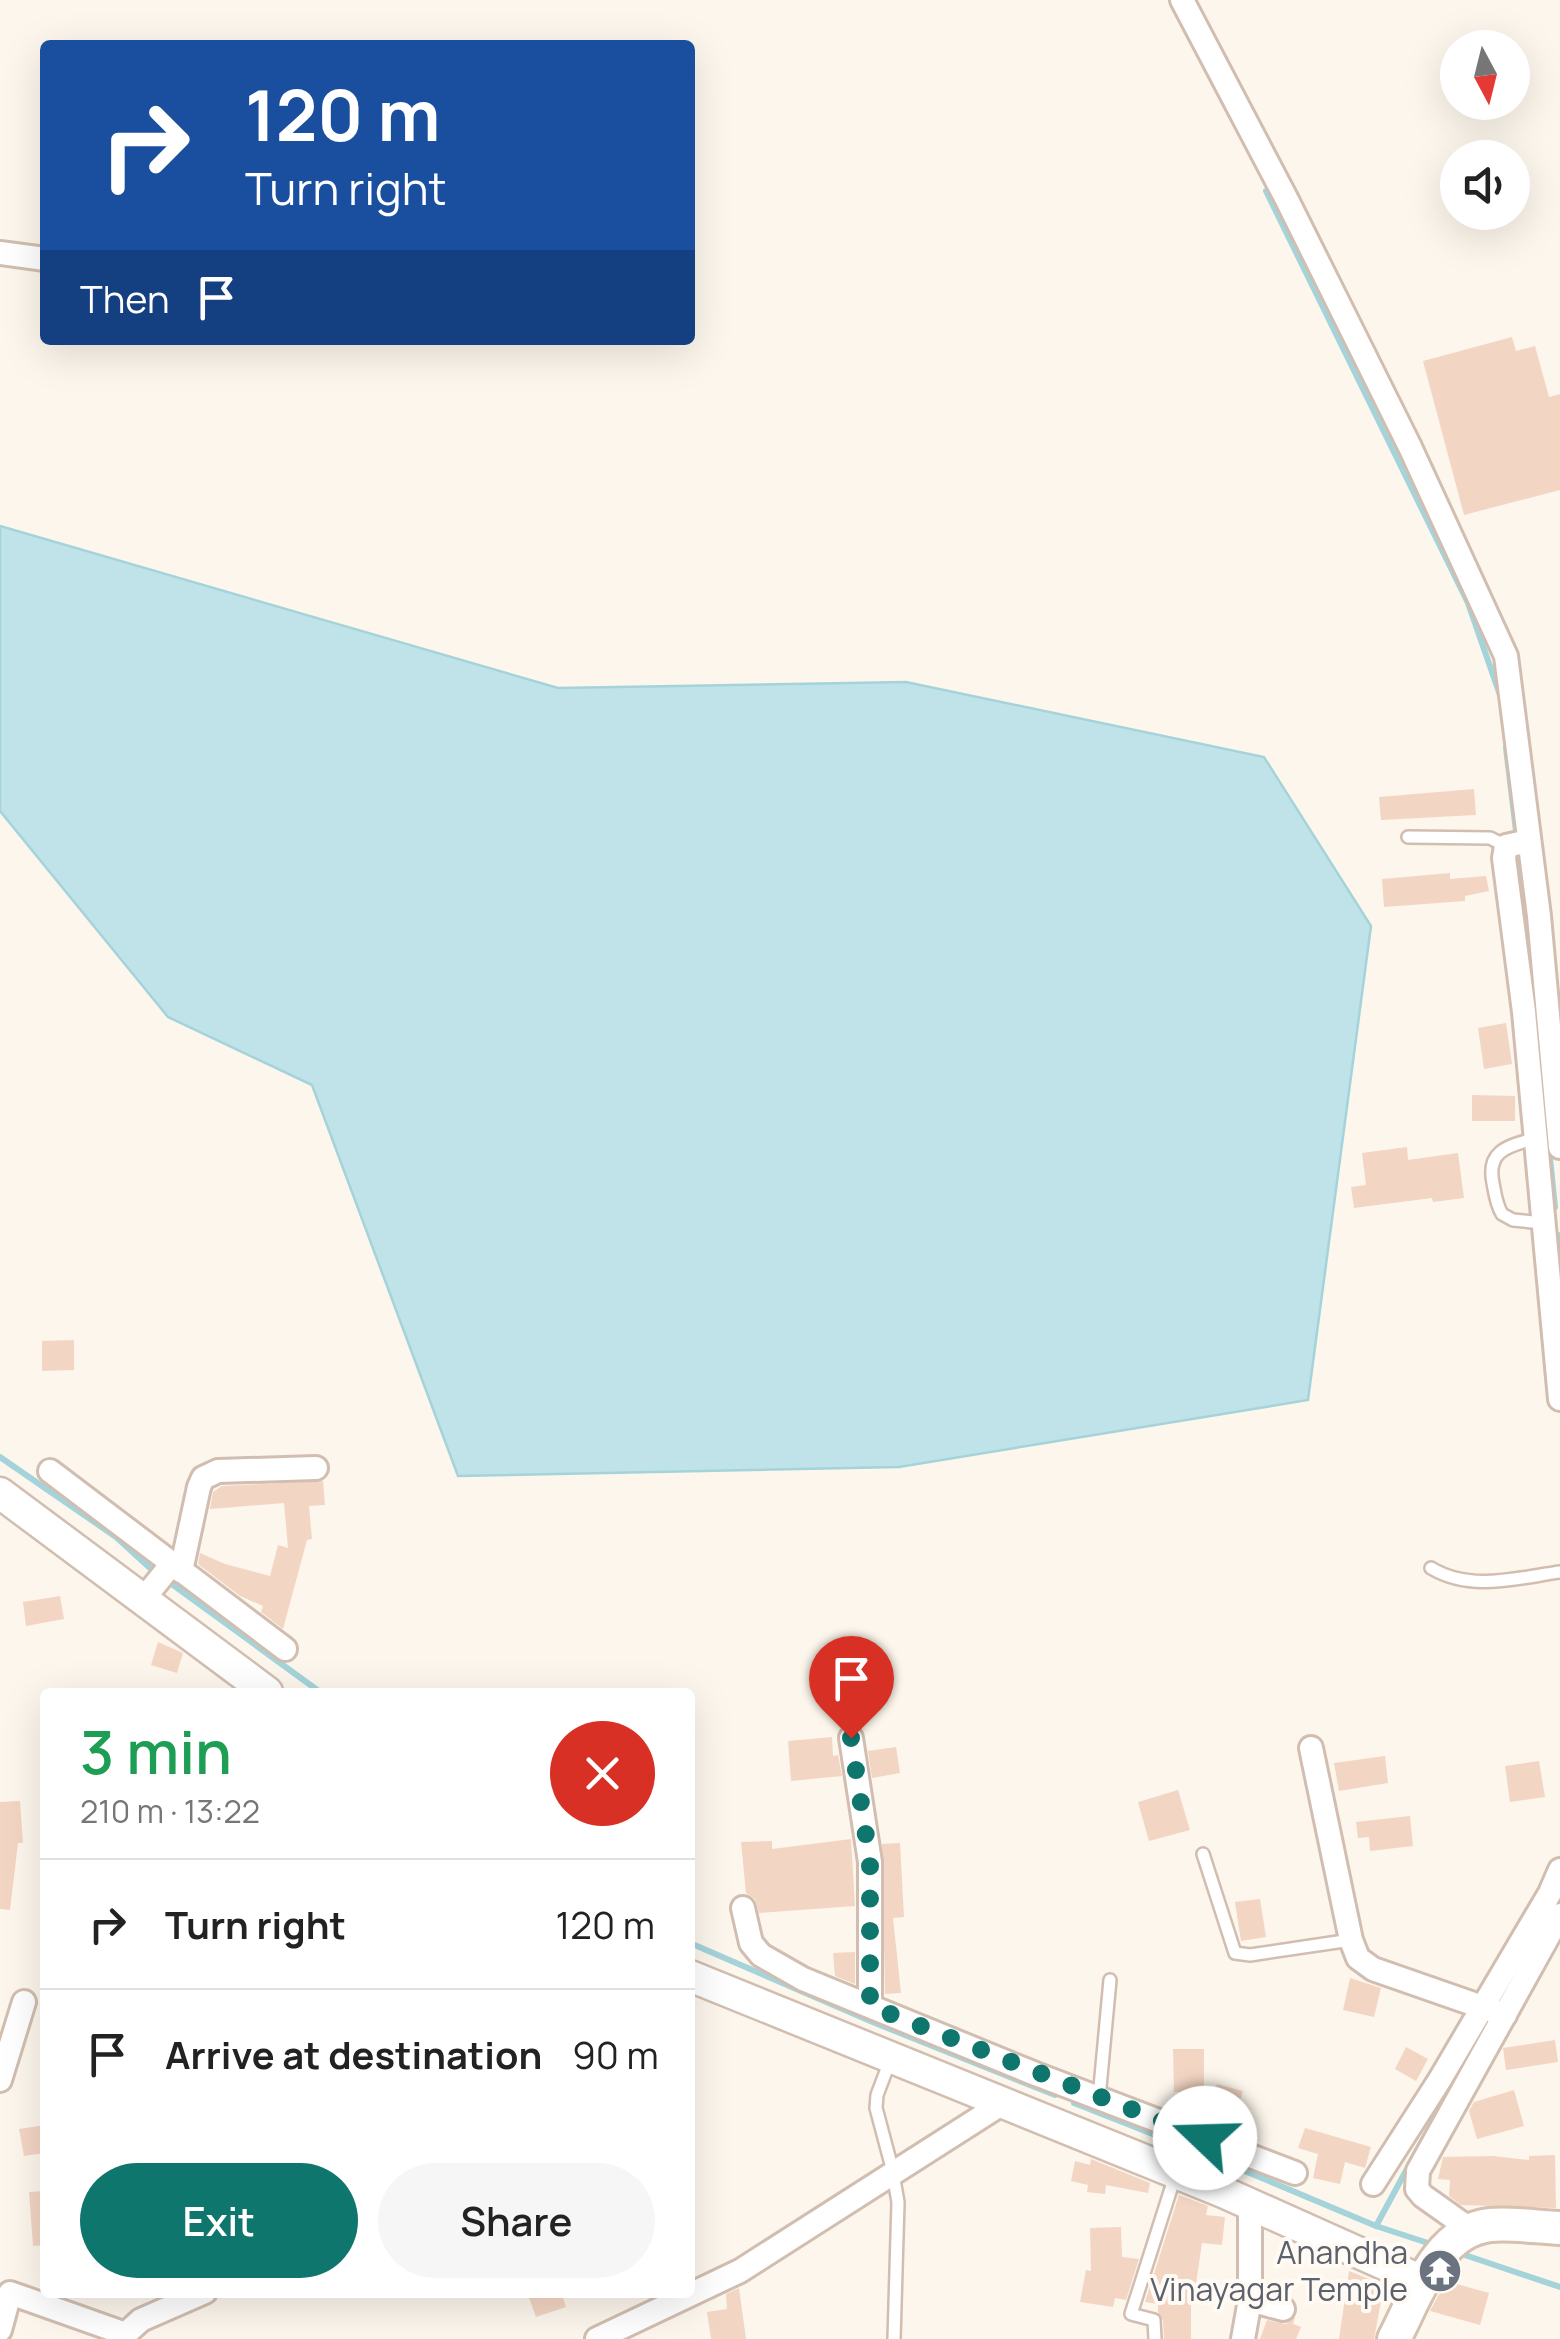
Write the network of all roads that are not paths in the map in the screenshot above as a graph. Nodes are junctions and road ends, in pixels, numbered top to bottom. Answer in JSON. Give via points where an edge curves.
{"nodes":[{"id":1,"x":1182,"y":0,"type":"edge"},
{"id":2,"x":0,"y":253,"type":"edge"},
{"id":3,"x":40,"y":258,"type":"edge"},
{"id":4,"x":1408,"y":837,"type":"dead end"},
{"id":5,"x":1518,"y":844,"type":"junction"},
{"id":6,"x":1536,"y":1138,"type":"junction"},
{"id":7,"x":1560,"y":1147,"type":"edge"},
{"id":8,"x":1552,"y":1222,"type":"edge"},
{"id":9,"x":1560,"y":1399,"type":"edge"},
{"id":10,"x":316,"y":1468,"type":"dead end"},
{"id":11,"x":50,"y":1471,"type":"dead end"},
{"id":12,"x":0,"y":1494,"type":"edge"},
{"id":13,"x":176,"y":1568,"type":"junction"},
{"id":14,"x":1431,"y":1568,"type":"dead end"},
{"id":15,"x":1560,"y":1572,"type":"edge"},
{"id":16,"x":141,"y":1602,"type":"junction"},
{"id":17,"x":285,"y":1649,"type":"dead end"},
{"id":18,"x":261,"y":1688,"type":"edge"},
{"id":19,"x":851,"y":1738,"type":"dead end"},
{"id":20,"x":1310,"y":1748,"type":"dead end"},
{"id":21,"x":1203,"y":1854,"type":"dead end"},
{"id":22,"x":1560,"y":1870,"type":"edge"},
{"id":23,"x":743,"y":1908,"type":"dead end"},
{"id":24,"x":1560,"y":1915,"type":"edge"},
{"id":25,"x":1351,"y":1940,"type":"junction"},
{"id":26,"x":695,"y":1978,"type":"edge"},
{"id":27,"x":1110,"y":1980,"type":"dead end"},
{"id":28,"x":24,"y":2002,"type":"dead end"},
{"id":29,"x":870,"y":2006,"type":"junction"},
{"id":30,"x":1493,"y":2011,"type":"junction"},
{"id":31,"x":891,"y":2058,"type":"junction"},
{"id":32,"x":0,"y":2080,"type":"edge"},
{"id":33,"x":1068,"y":2087,"type":"junction"},
{"id":34,"x":1099,"y":2098,"type":"junction"},
{"id":35,"x":1003,"y":2103,"type":"junction"},
{"id":36,"x":1052,"y":2122,"type":"junction"},
{"id":37,"x":1240,"y":2152,"type":"junction"},
{"id":38,"x":1295,"y":2172,"type":"dead end"},
{"id":39,"x":894,"y":2174,"type":"junction"},
{"id":40,"x":1176,"y":2174,"type":"junction"},
{"id":41,"x":1373,"y":2184,"type":"dead end"},
{"id":42,"x":1236,"y":2199,"type":"junction"},
{"id":43,"x":1560,"y":2228,"type":"edge"},
{"id":44,"x":1446,"y":2253,"type":"junction"},
{"id":45,"x":5,"y":2292,"type":"edge"},
{"id":46,"x":695,"y":2292,"type":"edge"},
{"id":47,"x":191,"y":2298,"type":"edge"},
{"id":48,"x":683,"y":2298,"type":"edge"},
{"id":49,"x":1250,"y":2300,"type":"junction"},
{"id":50,"x":1283,"y":2308,"type":"dead end"},
{"id":51,"x":0,"y":2330,"type":"edge"},
{"id":52,"x":121,"y":2336,"type":"edge"},
{"id":53,"x":597,"y":2339,"type":"edge"},
{"id":54,"x":894,"y":2339,"type":"edge"},
{"id":55,"x":1155,"y":2339,"type":"edge"},
{"id":56,"x":1243,"y":2339,"type":"edge"},
{"id":57,"x":1394,"y":2339,"type":"edge"}],
"edges":[{"from":1,"to":5,"type":"street","via":[[1410,447],[1506,656]]},
{"from":2,"to":3,"type":"street"},
{"from":4,"to":5,"type":"lane"},
{"from":5,"to":6,"type":"street","via":[[1504,858]]},
{"from":5,"to":7,"type":"street"},
{"from":6,"to":8,"type":"street"},
{"from":6,"to":8,"type":"lane","via":[[1501,1152],[1490,1168],[1502,1214]]},
{"from":8,"to":9,"type":"street"},
{"from":10,"to":13,"type":"street","via":[[209,1474]]},
{"from":11,"to":13,"type":"street"},
{"from":12,"to":16,"type":"street"},
{"from":13,"to":16,"type":"street"},
{"from":13,"to":17,"type":"street"},
{"from":14,"to":15,"type":"lane","via":[[1478,1583]]},
{"from":16,"to":18,"type":"street"},
{"from":19,"to":29,"type":"street","via":[[870,1862]]},
{"from":20,"to":25,"type":"street"},
{"from":21,"to":25,"type":"lane","via":[[1235,1953]]},
{"from":22,"to":30,"type":"street"},
{"from":23,"to":29,"type":"street","via":[[760,1956]]},
{"from":24,"to":30,"type":"street"},
{"from":25,"to":30,"type":"street","via":[[1358,1958],[1373,1969]]},
{"from":26,"to":31,"type":"street"},
{"from":27,"to":34,"type":"lane"},
{"from":28,"to":32,"type":"street"},
{"from":29,"to":33,"type":"street"},
{"from":30,"to":41,"type":"street"},
{"from":30,"to":44,"type":"street","via":[[1416,2180]]},
{"from":31,"to":35,"type":"street"},
{"from":31,"to":39,"type":"lane","via":[[876,2108]]},
{"from":33,"to":34,"type":"street"},
{"from":33,"to":36,"type":"street"},
{"from":34,"to":37,"type":"street"},
{"from":35,"to":36,"type":"street"},
{"from":35,"to":39,"type":"street"},
{"from":36,"to":40,"type":"street"},
{"from":37,"to":38,"type":"street"},
{"from":37,"to":42,"type":"street"},
{"from":39,"to":46,"type":"street"},
{"from":39,"to":54,"type":"lane"},
{"from":40,"to":42,"type":"street"},
{"from":40,"to":55,"type":"lane","via":[[1131,2314],[1154,2320]]},
{"from":42,"to":44,"type":"street"},
{"from":42,"to":49,"type":"street"},
{"from":43,"to":44,"type":"main road","via":[[1490,2225]]},
{"from":44,"to":57,"type":"main road"},
{"from":45,"to":51,"type":"street"},
{"from":45,"to":52,"type":"street"},
{"from":47,"to":52,"type":"street"},
{"from":48,"to":53,"type":"street"},
{"from":49,"to":50,"type":"street"},
{"from":49,"to":56,"type":"street"}]}
